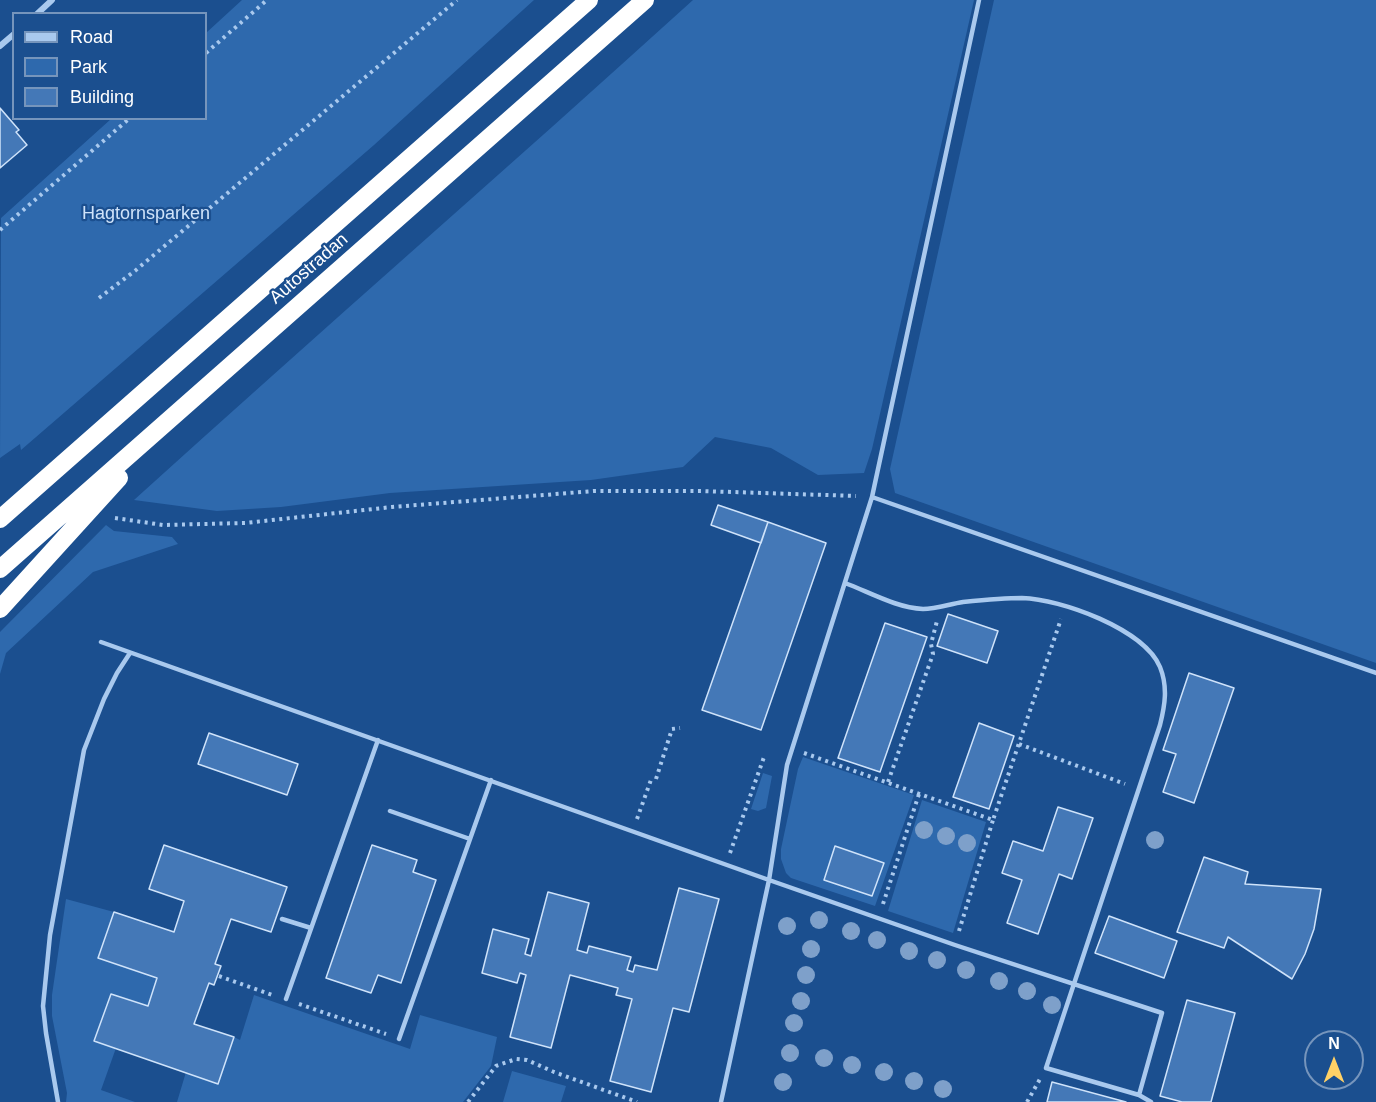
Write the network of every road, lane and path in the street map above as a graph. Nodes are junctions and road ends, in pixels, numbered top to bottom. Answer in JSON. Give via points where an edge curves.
{"nodes":[{"id":1,"x":52,"y":0,"type":"edge"},
{"id":2,"x":267,"y":0,"type":"edge"},
{"id":3,"x":457,"y":0,"type":"edge"},
{"id":4,"x":590,"y":0,"type":"edge"},
{"id":5,"x":645,"y":0,"type":"edge"},
{"id":6,"x":980,"y":0,"type":"edge"},
{"id":7,"x":38,"y":12,"type":"edge"},
{"id":8,"x":12,"y":36,"type":"edge"},
{"id":9,"x":0,"y":46,"type":"edge"},
{"id":10,"x":207,"y":52,"type":"edge"},
{"id":11,"x":128,"y":120,"type":"edge"},
{"id":12,"x":0,"y":230,"type":"edge"},
{"id":13,"x":99,"y":298,"type":"dead end"},
{"id":14,"x":181,"y":410,"type":"junction"},
{"id":15,"x":66,"y":460,"type":"junction"},
{"id":16,"x":872,"y":497,"type":"junction"},
{"id":17,"x":0,"y":505,"type":"edge"},
{"id":18,"x":115,"y":518,"type":"dead end"},
{"id":19,"x":0,"y":519,"type":"edge"},
{"id":20,"x":0,"y":569,"type":"edge"},
{"id":21,"x":845,"y":583,"type":"junction"},
{"id":22,"x":1066,"y":606,"type":"junction"},
{"id":23,"x":941,"y":607,"type":"junction"},
{"id":24,"x":0,"y":609,"type":"edge"},
{"id":25,"x":101,"y":642,"type":"dead end"},
{"id":26,"x":130,"y":653,"type":"junction"},
{"id":27,"x":1376,"y":673,"type":"edge"},
{"id":28,"x":680,"y":728,"type":"dead end"},
{"id":29,"x":378,"y":740,"type":"junction"},
{"id":30,"x":1019,"y":744,"type":"junction"},
{"id":31,"x":792,"y":749,"type":"junction"},
{"id":32,"x":764,"y":757,"type":"dead end"},
{"id":33,"x":491,"y":780,"type":"junction"},
{"id":34,"x":888,"y":782,"type":"junction"},
{"id":35,"x":1139,"y":790,"type":"junction"},
{"id":36,"x":920,"y":794,"type":"junction"},
{"id":37,"x":390,"y":811,"type":"dead end"},
{"id":38,"x":993,"y":820,"type":"junction"},
{"id":39,"x":633,"y":831,"type":"junction"},
{"id":40,"x":470,"y":839,"type":"junction"},
{"id":41,"x":726,"y":864,"type":"junction"},
{"id":42,"x":769,"y":880,"type":"junction"},
{"id":43,"x":878,"y":918,"type":"junction"},
{"id":44,"x":282,"y":919,"type":"dead end"},
{"id":45,"x":311,"y":928,"type":"junction"},
{"id":46,"x":955,"y":945,"type":"junction"},
{"id":47,"x":219,"y":976,"type":"dead end"},
{"id":48,"x":1074,"y":985,"type":"junction"},
{"id":49,"x":286,"y":999,"type":"junction"},
{"id":50,"x":399,"y":1039,"type":"joint"},
{"id":51,"x":1046,"y":1068,"type":"junction"},
{"id":52,"x":1139,"y":1095,"type":"junction"},
{"id":53,"x":58,"y":1102,"type":"edge"},
{"id":54,"x":468,"y":1102,"type":"edge"},
{"id":55,"x":638,"y":1102,"type":"edge"},
{"id":56,"x":721,"y":1102,"type":"edge"},
{"id":57,"x":1027,"y":1102,"type":"edge"},
{"id":58,"x":1150,"y":1102,"type":"edge"}],
"edges":[{"from":1,"to":7,"type":"street"},
{"from":2,"to":10,"type":"path"},
{"from":3,"to":13,"type":"path"},
{"from":4,"to":15,"type":"highway","name":"Autostradan"},
{"from":5,"to":14,"type":"highway","name":"Autostradan"},
{"from":6,"to":16,"type":"lane"},
{"from":8,"to":9,"type":"street"},
{"from":11,"to":12,"type":"path"},
{"from":14,"to":20,"type":"highway","name":"Autostradan"},
{"from":14,"to":24,"type":"highway"},
{"from":15,"to":17,"type":"highway"},
{"from":15,"to":19,"type":"highway","name":"Autostradan"},
{"from":16,"to":18,"type":"path","via":[[594,491],[245,523],[163,525]]},
{"from":16,"to":21,"type":"lane"},
{"from":16,"to":27,"type":"lane"},
{"from":21,"to":23,"type":"lane","via":[[906,607]]},
{"from":21,"to":31,"type":"lane"},
{"from":22,"to":23,"type":"lane","via":[[1025,598]]},
{"from":22,"to":30,"type":"path"},
{"from":22,"to":35,"type":"lane","via":[[1123,631],[1143,645],[1160,666],[1165,706]]},
{"from":23,"to":34,"type":"path","via":[[931,644],[933,654]]},
{"from":25,"to":26,"type":"lane"},
{"from":26,"to":29,"type":"lane"},
{"from":26,"to":53,"type":"lane","via":[[104,699],[84,750],[52,925],[43,1006]]},
{"from":28,"to":39,"type":"path","via":[[672,729]]},
{"from":29,"to":33,"type":"lane"},
{"from":29,"to":45,"type":"lane"},
{"from":30,"to":35,"type":"path"},
{"from":30,"to":38,"type":"path"},
{"from":31,"to":34,"type":"path"},
{"from":31,"to":42,"type":"lane"},
{"from":32,"to":41,"type":"path"},
{"from":33,"to":39,"type":"lane"},
{"from":33,"to":40,"type":"lane"},
{"from":34,"to":36,"type":"path"},
{"from":35,"to":48,"type":"lane"},
{"from":36,"to":38,"type":"path"},
{"from":36,"to":43,"type":"path"},
{"from":37,"to":40,"type":"lane"},
{"from":38,"to":46,"type":"path"},
{"from":39,"to":41,"type":"lane"},
{"from":40,"to":50,"type":"lane"},
{"from":41,"to":42,"type":"lane"},
{"from":42,"to":43,"type":"lane"},
{"from":42,"to":56,"type":"lane"},
{"from":43,"to":46,"type":"lane"},
{"from":44,"to":45,"type":"lane"},
{"from":45,"to":49,"type":"lane"},
{"from":46,"to":48,"type":"lane"},
{"from":47,"to":49,"type":"path"},
{"from":48,"to":51,"type":"lane"},
{"from":48,"to":52,"type":"lane","via":[[1162,1013]]},
{"from":49,"to":50,"type":"path"},
{"from":51,"to":52,"type":"lane"},
{"from":51,"to":57,"type":"path"},
{"from":52,"to":58,"type":"lane"},
{"from":54,"to":55,"type":"path","via":[[496,1066],[516,1059]]}]}
